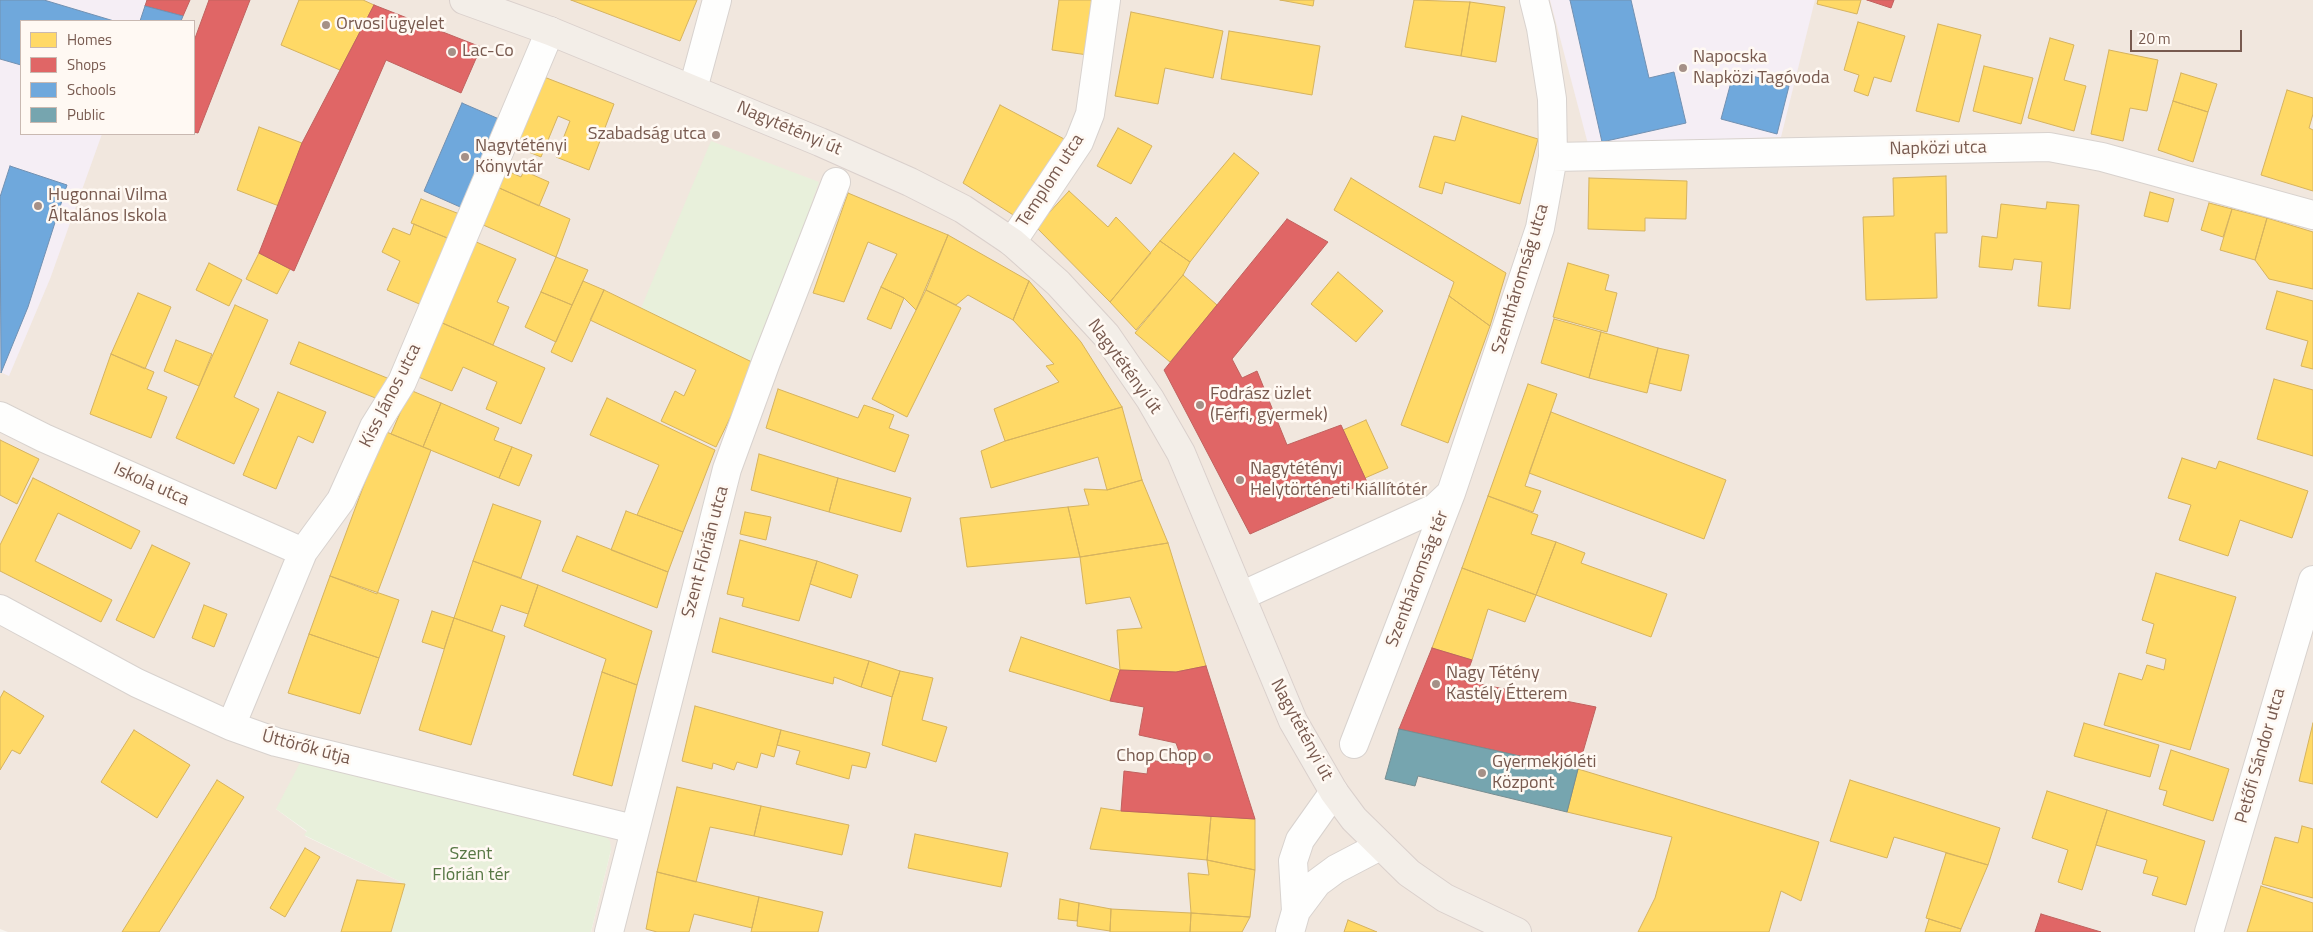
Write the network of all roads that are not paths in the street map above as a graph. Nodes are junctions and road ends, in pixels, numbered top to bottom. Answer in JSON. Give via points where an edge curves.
{"nodes":[{"id":1,"x":464,"y":0,"type":"edge"},
{"id":2,"x":717,"y":0,"type":"edge"},
{"id":3,"x":1106,"y":0,"type":"edge"},
{"id":4,"x":1534,"y":0,"type":"edge"},
{"id":5,"x":550,"y":31,"type":"junction"},
{"id":6,"x":693,"y":89,"type":"junction"},
{"id":7,"x":1553,"y":157,"type":"junction"},
{"id":8,"x":836,"y":182,"type":"dead end"},
{"id":9,"x":2313,"y":215,"type":"edge"},
{"id":10,"x":1012,"y":242,"type":"junction"},
{"id":11,"x":0,"y":416,"type":"edge"},
{"id":12,"x":1451,"y":493,"type":"junction"},
{"id":13,"x":303,"y":552,"type":"junction"},
{"id":14,"x":2313,"y":580,"type":"edge"},
{"id":15,"x":1241,"y":596,"type":"junction"},
{"id":16,"x":0,"y":608,"type":"edge"},
{"id":17,"x":231,"y":726,"type":"junction"},
{"id":18,"x":1354,"y":744,"type":"dead end"},
{"id":19,"x":1334,"y":792,"type":"junction"},
{"id":20,"x":634,"y":829,"type":"junction"},
{"id":21,"x":1380,"y":846,"type":"junction"},
{"id":22,"x":1293,"y":921,"type":"edge"},
{"id":23,"x":608,"y":932,"type":"edge"},
{"id":24,"x":1517,"y":932,"type":"edge"},
{"id":25,"x":2210,"y":932,"type":"edge"}],
"edges":[{"from":1,"to":5,"type":"main road","name":"Nagytétényi út"},
{"from":2,"to":6,"type":"street"},
{"from":3,"to":10,"type":"street","name":"Templom utca","via":[[1090,114],[1079,142]]},
{"from":4,"to":7,"type":"street","name":"Szentháromság utca","via":[[1542,28],[1552,99]]},
{"from":5,"to":6,"type":"main road","name":"Nagytétényi út"},
{"from":5,"to":13,"type":"street","name":"Kiss János utca","via":[[402,382],[374,427],[341,500]]},
{"from":6,"to":10,"type":"main road","name":"Nagytétényi út","via":[[910,182],[963,209]]},
{"from":7,"to":9,"type":"street","name":"Napközi utca","via":[[2049,147],[2102,157]]},
{"from":7,"to":12,"type":"street","name":"Szentháromság utca","via":[[1540,228]]},
{"from":8,"to":20,"type":"street","name":"Szent Flórián utca","via":[[727,469]]},
{"from":10,"to":15,"type":"main road","name":"Nagytétényi út","via":[[1058,283],[1106,335],[1150,399],[1180,453]]},
{"from":11,"to":13,"type":"street","name":"Iskola utca"},
{"from":12,"to":15,"type":"street","name":"Szentháromság tér","via":[[1435,508]]},
{"from":12,"to":18,"type":"street","name":"Szentháromság tér"},
{"from":13,"to":17,"type":"street","name":"Kiss János utca"},
{"from":14,"to":25,"type":"street","name":"Petőfi Sándor utca"},
{"from":15,"to":19,"type":"main road","name":"Nagytétényi út","via":[[1293,721]]},
{"from":16,"to":17,"type":"street","name":"Úttörők útja","via":[[137,683]]},
{"from":17,"to":20,"type":"street","name":"Úttörők útja","via":[[276,742]]},
{"from":19,"to":21,"type":"main road","name":"Nagytétényi út"},
{"from":19,"to":22,"type":"street","via":[[1300,840],[1293,861]]},
{"from":20,"to":23,"type":"street","name":"Szent Flórián utca"},
{"from":21,"to":22,"type":"street","via":[[1317,883]]},
{"from":21,"to":24,"type":"main road","name":"Nagytétényi út","via":[[1409,873],[1445,898]]}]}
